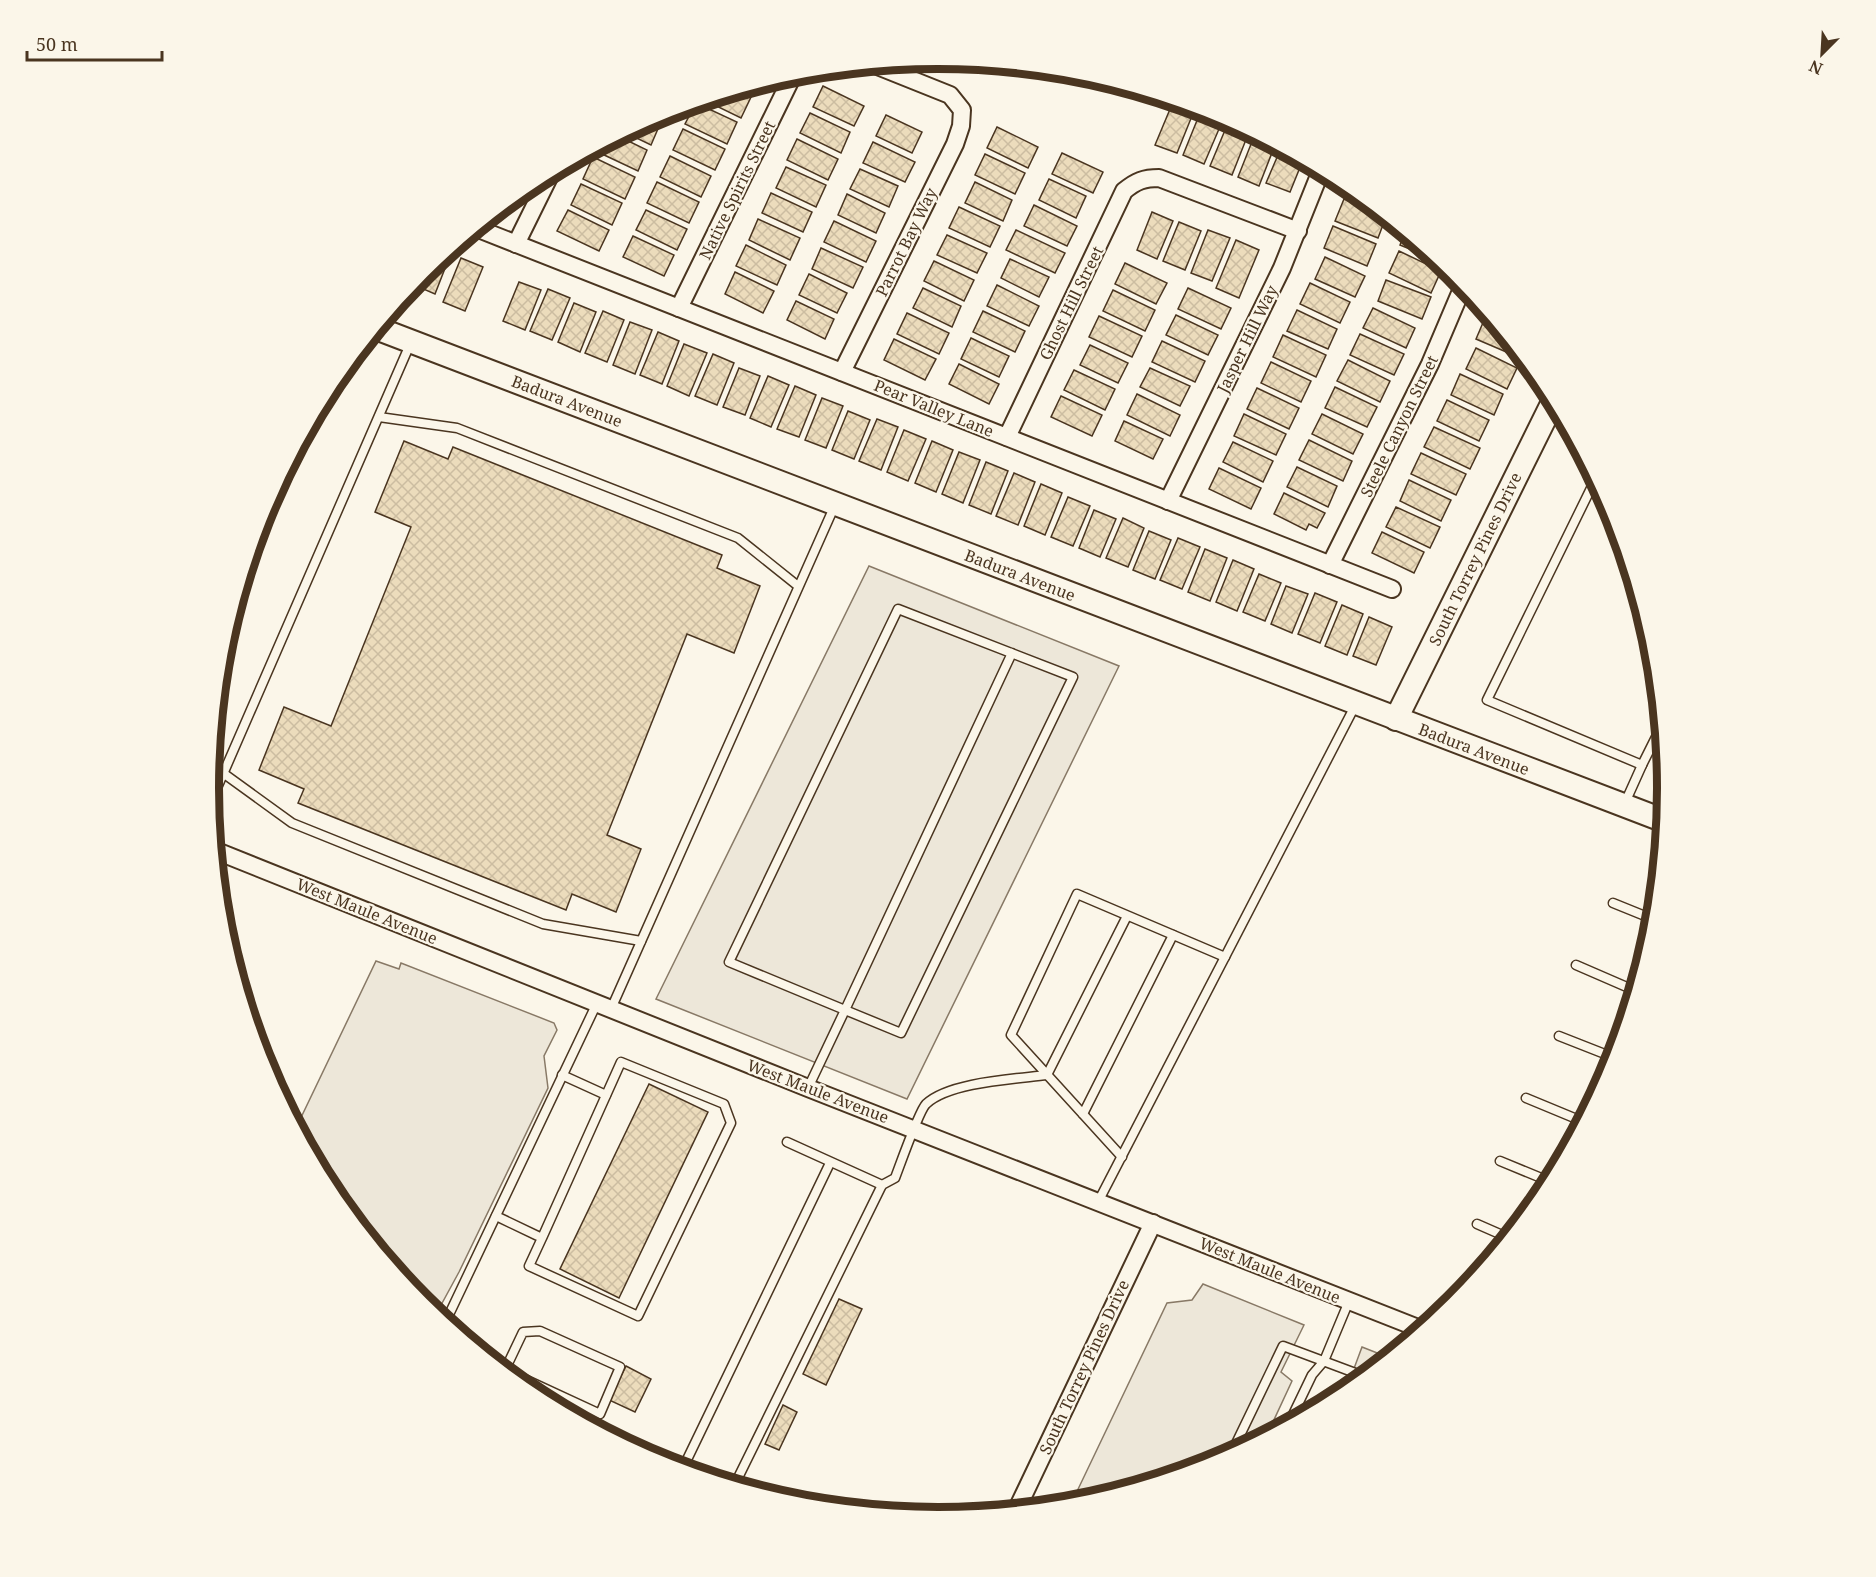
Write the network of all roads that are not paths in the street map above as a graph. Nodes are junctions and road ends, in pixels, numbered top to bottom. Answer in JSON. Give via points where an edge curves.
{"nodes":[{"id":1,"x":892,"y":71,"type":"edge"},
{"id":2,"x":788,"y":85,"type":"edge"},
{"id":3,"x":1319,"y":178,"type":"edge"},
{"id":4,"x":545,"y":186,"type":"edge"},
{"id":5,"x":484,"y":231,"type":"edge"},
{"id":6,"x":1298,"y":231,"type":"junction"},
{"id":7,"x":516,"y":244,"type":"junction"},
{"id":8,"x":1460,"y":294,"type":"edge"},
{"id":9,"x":680,"y":308,"type":"junction"},
{"id":10,"x":383,"y":331,"type":"edge"},
{"id":11,"x":411,"y":341,"type":"junction"},
{"id":12,"x":842,"y":372,"type":"junction"},
{"id":13,"x":1549,"y":410,"type":"edge"},
{"id":14,"x":379,"y":417,"type":"junction"},
{"id":15,"x":1007,"y":437,"type":"junction"},
{"id":16,"x":1591,"y":488,"type":"edge"},
{"id":17,"x":1168,"y":501,"type":"junction"},
{"id":18,"x":835,"y":504,"type":"junction"},
{"id":19,"x":1330,"y":565,"type":"junction"},
{"id":20,"x":798,"y":586,"type":"junction"},
{"id":21,"x":1392,"y":589,"type":"dead end"},
{"id":22,"x":1012,"y":653,"type":"junction"},
{"id":23,"x":1356,"y":704,"type":"junction"},
{"id":24,"x":1396,"y":719,"type":"junction"},
{"id":25,"x":1656,"y":738,"type":"edge"},
{"id":26,"x":1642,"y":765,"type":"junction"},
{"id":27,"x":223,"y":773,"type":"junction"},
{"id":28,"x":219,"y":782,"type":"edge"},
{"id":29,"x":1624,"y":805,"type":"junction"},
{"id":30,"x":1657,"y":818,"type":"edge"},
{"id":31,"x":222,"y":853,"type":"edge"},
{"id":32,"x":1613,"y":903,"type":"dead end"},
{"id":33,"x":1127,"y":916,"type":"junction"},
{"id":34,"x":1646,"y":916,"type":"edge"},
{"id":35,"x":1173,"y":935,"type":"junction"},
{"id":36,"x":641,"y":941,"type":"junction"},
{"id":37,"x":1225,"y":957,"type":"junction"},
{"id":38,"x":1576,"y":965,"type":"dead end"},
{"id":39,"x":1629,"y":988,"type":"edge"},
{"id":40,"x":604,"y":1006,"type":"junction"},
{"id":41,"x":844,"y":1010,"type":"junction"},
{"id":42,"x":1559,"y":1036,"type":"dead end"},
{"id":43,"x":1606,"y":1055,"type":"edge"},
{"id":44,"x":562,"y":1075,"type":"junction"},
{"id":45,"x":1047,"y":1075,"type":"junction"},
{"id":46,"x":808,"y":1088,"type":"junction"},
{"id":47,"x":606,"y":1095,"type":"junction"},
{"id":48,"x":1526,"y":1098,"type":"dead end"},
{"id":49,"x":1083,"y":1114,"type":"junction"},
{"id":50,"x":1577,"y":1119,"type":"edge"},
{"id":51,"x":915,"y":1129,"type":"junction"},
{"id":52,"x":787,"y":1142,"type":"dead end"},
{"id":53,"x":1122,"y":1157,"type":"junction"},
{"id":54,"x":1500,"y":1161,"type":"dead end"},
{"id":55,"x":830,"y":1163,"type":"junction"},
{"id":56,"x":1542,"y":1178,"type":"edge"},
{"id":57,"x":882,"y":1185,"type":"junction"},
{"id":58,"x":1098,"y":1202,"type":"junction"},
{"id":59,"x":496,"y":1216,"type":"junction"},
{"id":60,"x":1153,"y":1223,"type":"junction"},
{"id":61,"x":1477,"y":1224,"type":"dead end"},
{"id":62,"x":1502,"y":1235,"type":"edge"},
{"id":63,"x":542,"y":1238,"type":"junction"},
{"id":64,"x":1349,"y":1301,"type":"junction"},
{"id":65,"x":449,"y":1315,"type":"edge"},
{"id":66,"x":1415,"y":1327,"type":"edge"},
{"id":67,"x":1324,"y":1361,"type":"junction"},
{"id":68,"x":508,"y":1365,"type":"edge"},
{"id":69,"x":1356,"y":1373,"type":"edge"},
{"id":70,"x":534,"y":1384,"type":"edge"},
{"id":71,"x":1293,"y":1415,"type":"edge"},
{"id":72,"x":1236,"y":1443,"type":"edge"},
{"id":73,"x":686,"y":1462,"type":"edge"},
{"id":74,"x":738,"y":1479,"type":"edge"},
{"id":75,"x":1020,"y":1503,"type":"edge"}],
"edges":[{"from":1,"to":12,"type":"street","name":"Parrot Bay Way","via":[[950,95],[962,110],[961,126]]},
{"from":2,"to":9,"type":"street","name":"Native Spirits Street"},
{"from":3,"to":6,"type":"street","name":"Jasper Hill Way"},
{"from":4,"to":7,"type":"street"},
{"from":5,"to":7,"type":"street","name":"Pear Valley Lane"},
{"from":6,"to":15,"type":"street","name":"Ghost Hill Street","via":[[1160,177],[1133,183],[1125,191]]},
{"from":6,"to":17,"type":"street","name":"Jasper Hill Way"},
{"from":7,"to":9,"type":"street","name":"Pear Valley Lane"},
{"from":8,"to":19,"type":"street","name":"Steele Canyon Street","via":[[1430,364]]},
{"from":9,"to":12,"type":"street","name":"Pear Valley Lane"},
{"from":10,"to":11,"type":"main road","name":"Badura Avenue"},
{"from":11,"to":14,"type":"lane"},
{"from":11,"to":18,"type":"main road","name":"Badura Avenue"},
{"from":12,"to":15,"type":"street","name":"Pear Valley Lane"},
{"from":13,"to":24,"type":"main road","name":"South Torrey Pines Drive"},
{"from":14,"to":20,"type":"lane","via":[[458,428],[738,538]]},
{"from":14,"to":27,"type":"lane"},
{"from":15,"to":17,"type":"street","name":"Pear Valley Lane"},
{"from":16,"to":26,"type":"lane","via":[[1487,700]]},
{"from":17,"to":19,"type":"street","name":"Pear Valley Lane"},
{"from":18,"to":20,"type":"lane"},
{"from":18,"to":23,"type":"main road","name":"Badura Avenue"},
{"from":19,"to":21,"type":"street","name":"Pear Valley Lane"},
{"from":20,"to":36,"type":"lane"},
{"from":22,"to":41,"type":"lane"},
{"from":22,"to":41,"type":"lane","via":[[1072,677],[901,1033]]},
{"from":22,"to":41,"type":"lane","via":[[898,609],[729,962]]},
{"from":23,"to":24,"type":"main road","name":"Badura Avenue"},
{"from":23,"to":37,"type":"lane"},
{"from":24,"to":29,"type":"main road","name":"Badura Avenue"},
{"from":25,"to":26,"type":"lane"},
{"from":26,"to":29,"type":"lane"},
{"from":27,"to":28,"type":"lane"},
{"from":27,"to":36,"type":"lane","via":[[292,823],[543,924]]},
{"from":29,"to":30,"type":"main road","name":"Badura Avenue"},
{"from":31,"to":40,"type":"street","name":"West Maule Avenue"},
{"from":32,"to":34,"type":"lane"},
{"from":33,"to":35,"type":"lane"},
{"from":33,"to":45,"type":"lane"},
{"from":33,"to":45,"type":"lane","via":[[1077,894],[1011,1035]]},
{"from":35,"to":37,"type":"lane"},
{"from":35,"to":49,"type":"lane"},
{"from":36,"to":40,"type":"lane"},
{"from":37,"to":53,"type":"lane"},
{"from":38,"to":39,"type":"lane"},
{"from":40,"to":44,"type":"lane"},
{"from":40,"to":46,"type":"street","name":"West Maule Avenue"},
{"from":41,"to":46,"type":"lane"},
{"from":42,"to":43,"type":"lane"},
{"from":44,"to":47,"type":"lane"},
{"from":44,"to":59,"type":"lane"},
{"from":45,"to":49,"type":"lane"},
{"from":45,"to":51,"type":"lane","via":[[970,1085],[939,1095],[924,1106]]},
{"from":46,"to":51,"type":"street","name":"West Maule Avenue"},
{"from":47,"to":63,"type":"lane"},
{"from":47,"to":63,"type":"lane","via":[[621,1062],[724,1104],[731,1123],[638,1316],[529,1266]]},
{"from":48,"to":50,"type":"lane"},
{"from":49,"to":53,"type":"lane"},
{"from":51,"to":57,"type":"lane","via":[[895,1178]]},
{"from":51,"to":58,"type":"street","name":"West Maule Avenue"},
{"from":52,"to":55,"type":"lane"},
{"from":53,"to":58,"type":"lane"},
{"from":54,"to":56,"type":"lane"},
{"from":55,"to":57,"type":"lane"},
{"from":55,"to":73,"type":"lane"},
{"from":57,"to":74,"type":"lane"},
{"from":58,"to":60,"type":"street","name":"West Maule Avenue"},
{"from":59,"to":63,"type":"lane"},
{"from":59,"to":65,"type":"lane"},
{"from":60,"to":64,"type":"street","name":"West Maule Avenue"},
{"from":60,"to":75,"type":"street","name":"South Torrey Pines Drive"},
{"from":61,"to":62,"type":"lane"},
{"from":64,"to":66,"type":"street","name":"West Maule Avenue"},
{"from":64,"to":67,"type":"lane"},
{"from":67,"to":69,"type":"lane"},
{"from":67,"to":71,"type":"lane","via":[[1312,1375]]},
{"from":67,"to":72,"type":"lane","via":[[1283,1346]]},
{"from":68,"to":70,"type":"lane","via":[[523,1332],[540,1331],[620,1367],[600,1414]]}]}
